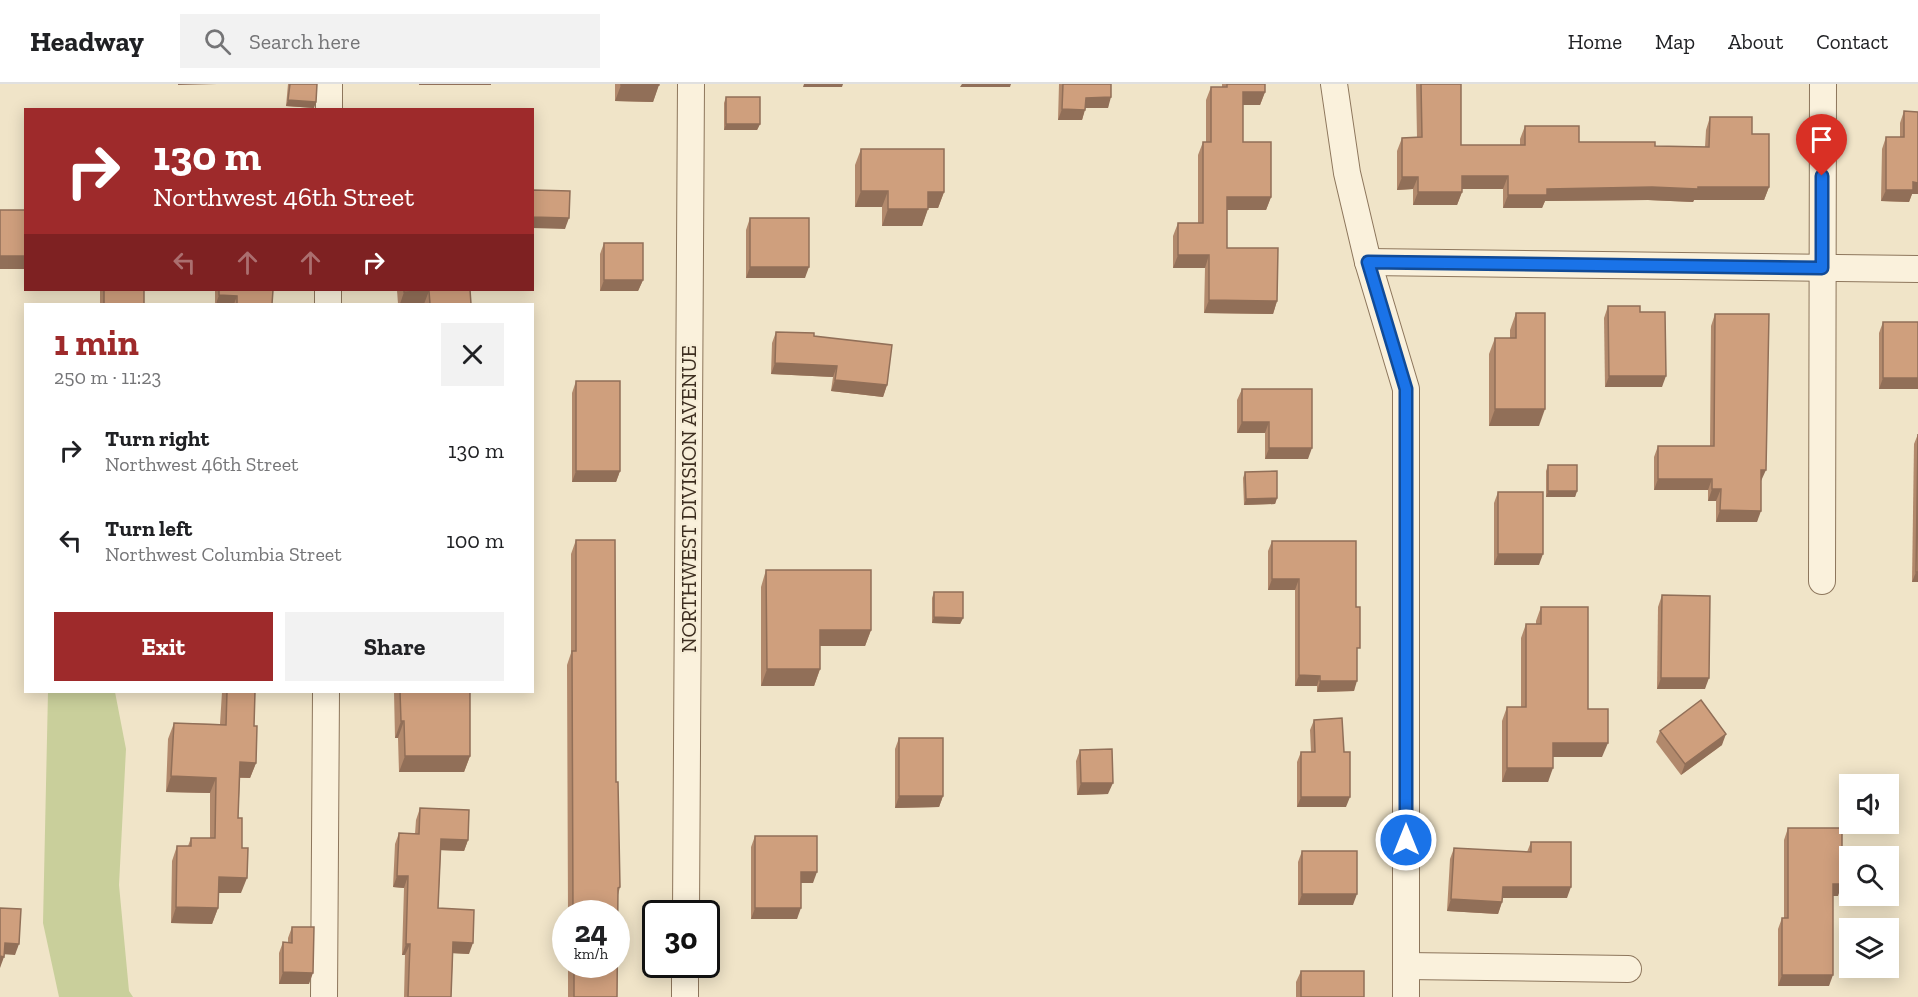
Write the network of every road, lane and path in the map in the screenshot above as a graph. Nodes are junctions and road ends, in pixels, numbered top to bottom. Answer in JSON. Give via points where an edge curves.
{"nodes":[{"id":1,"x":329,"y":84,"type":"edge"},
{"id":2,"x":691,"y":84,"type":"edge"},
{"id":3,"x":1334,"y":84,"type":"edge"},
{"id":4,"x":1823,"y":84,"type":"edge"},
{"id":5,"x":329,"y":108,"type":"edge"},
{"id":6,"x":1368,"y":262,"type":"junction"},
{"id":7,"x":1822,"y":268,"type":"junction"},
{"id":8,"x":1918,"y":269,"type":"edge"},
{"id":9,"x":1822,"y":581,"type":"dead end"},
{"id":10,"x":326,"y":693,"type":"edge"},
{"id":11,"x":686,"y":900,"type":"edge"},
{"id":12,"x":1406,"y":966,"type":"junction"},
{"id":13,"x":1628,"y":969,"type":"dead end"},
{"id":14,"x":686,"y":978,"type":"edge"},
{"id":15,"x":324,"y":997,"type":"edge"},
{"id":16,"x":685,"y":997,"type":"edge"},
{"id":17,"x":1406,"y":997,"type":"edge"}],
"edges":[{"from":1,"to":5,"type":"street"},
{"from":2,"to":11,"type":"street","name":"NORTHWEST DIVISION AVENUE"},
{"from":3,"to":6,"type":"street","via":[[1347,173]]},
{"from":4,"to":7,"type":"street"},
{"from":6,"to":7,"type":"street"},
{"from":6,"to":12,"type":"street","via":[[1406,389]]},
{"from":7,"to":8,"type":"street"},
{"from":7,"to":9,"type":"street"},
{"from":10,"to":15,"type":"street"},
{"from":12,"to":13,"type":"street"},
{"from":12,"to":17,"type":"street"},
{"from":14,"to":16,"type":"street"}]}
